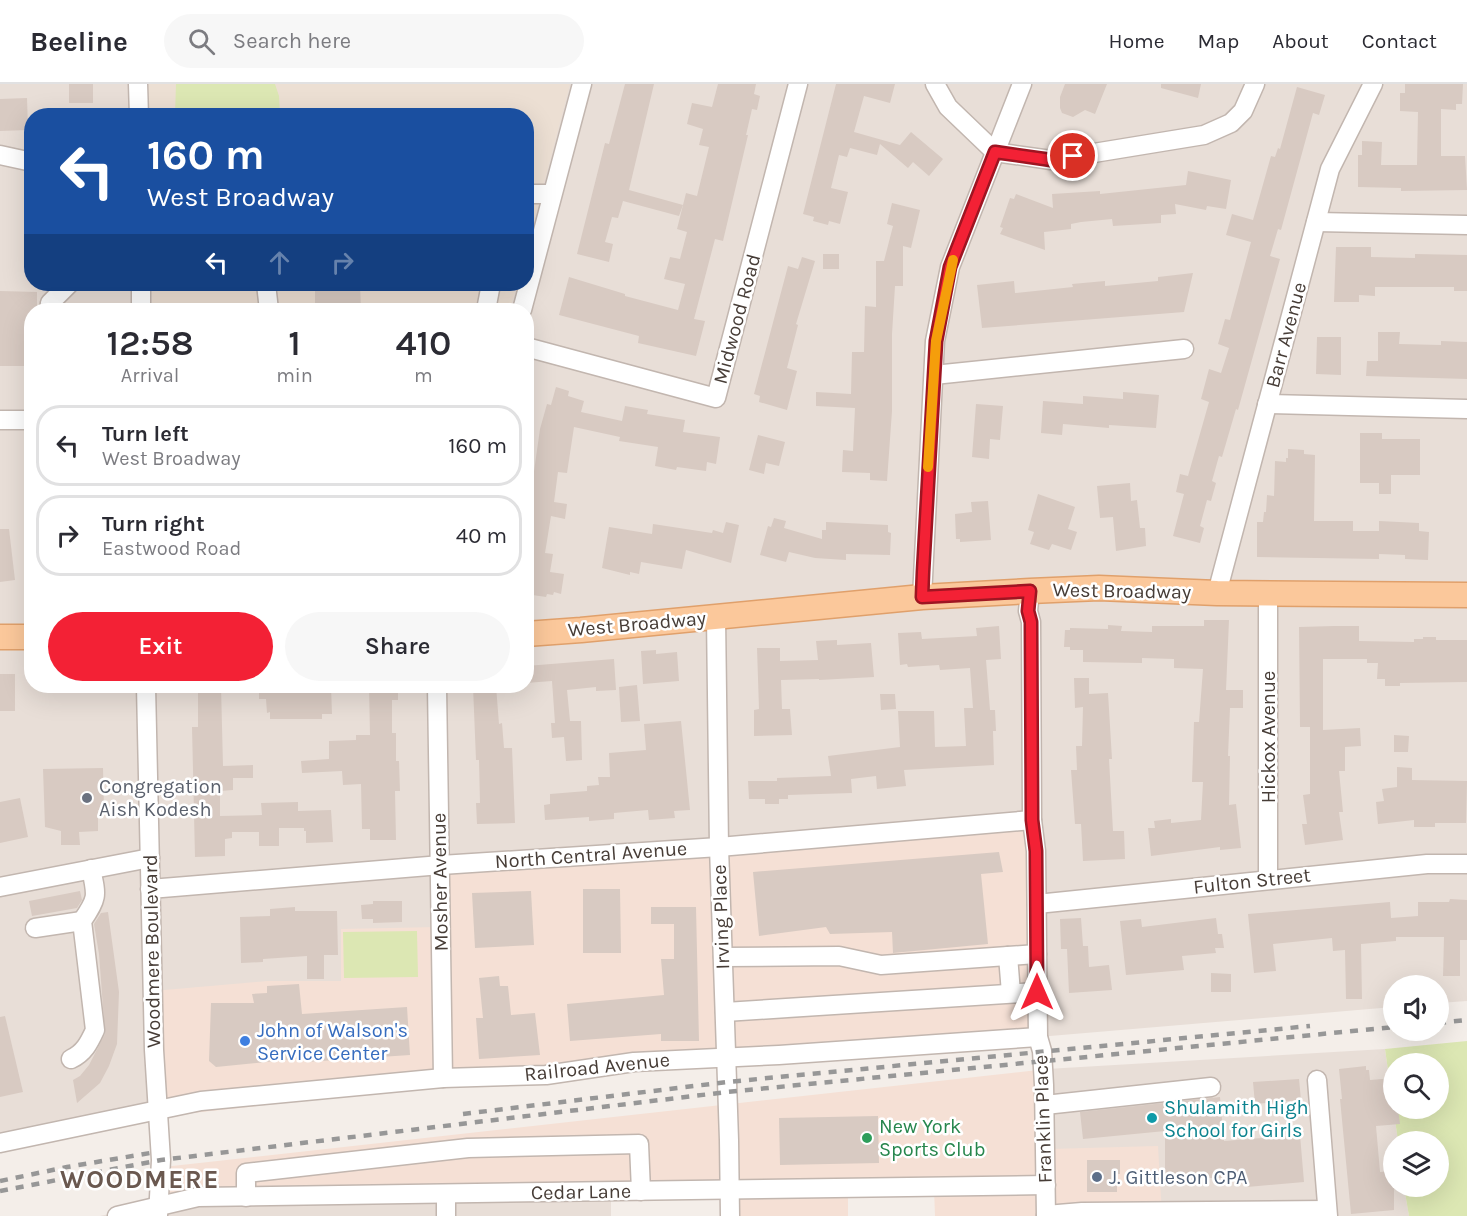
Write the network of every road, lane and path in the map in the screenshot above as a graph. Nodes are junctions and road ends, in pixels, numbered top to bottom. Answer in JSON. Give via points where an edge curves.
{"nodes":[{"id":1,"x":138,"y":84,"type":"edge"},
{"id":2,"x":582,"y":84,"type":"edge"},
{"id":3,"x":798,"y":84,"type":"edge"},
{"id":4,"x":935,"y":84,"type":"edge"},
{"id":5,"x":1022,"y":84,"type":"edge"},
{"id":6,"x":1255,"y":84,"type":"edge"},
{"id":7,"x":1373,"y":84,"type":"edge"},
{"id":8,"x":139,"y":108,"type":"edge"},
{"id":9,"x":995,"y":152,"type":"junction"},
{"id":10,"x":0,"y":155,"type":"edge"},
{"id":11,"x":24,"y":160,"type":"edge"},
{"id":12,"x":534,"y":194,"type":"edge"},
{"id":13,"x":552,"y":194,"type":"junction"},
{"id":14,"x":1316,"y":222,"type":"junction"},
{"id":15,"x":1467,"y":225,"type":"edge"},
{"id":16,"x":534,"y":264,"type":"edge"},
{"id":17,"x":62,"y":291,"type":"edge"},
{"id":18,"x":50,"y":303,"type":"edge"},
{"id":19,"x":534,"y":349,"type":"edge"},
{"id":20,"x":1184,"y":349,"type":"dead end"},
{"id":21,"x":934,"y":375,"type":"junction"},
{"id":22,"x":1267,"y":404,"type":"junction"},
{"id":23,"x":1467,"y":409,"type":"edge"},
{"id":24,"x":0,"y":420,"type":"edge"},
{"id":25,"x":24,"y":420,"type":"edge"},
{"id":26,"x":1030,"y":591,"type":"junction"},
{"id":27,"x":1217,"y":593,"type":"junction"},
{"id":28,"x":1268,"y":594,"type":"junction"},
{"id":29,"x":1467,"y":595,"type":"edge"},
{"id":30,"x":922,"y":597,"type":"junction"},
{"id":31,"x":717,"y":617,"type":"junction"},
{"id":32,"x":534,"y":633,"type":"edge"},
{"id":33,"x":0,"y":637,"type":"edge"},
{"id":34,"x":24,"y":637,"type":"edge"},
{"id":35,"x":146,"y":693,"type":"edge"},
{"id":36,"x":437,"y":693,"type":"edge"},
{"id":37,"x":1032,"y":820,"type":"junction"},
{"id":38,"x":719,"y":847,"type":"junction"},
{"id":39,"x":150,"y":858,"type":"junction"},
{"id":40,"x":1467,"y":864,"type":"edge"},
{"id":41,"x":441,"y":865,"type":"junction"},
{"id":42,"x":91,"y":869,"type":"junction"},
{"id":43,"x":1268,"y":879,"type":"junction"},
{"id":44,"x":0,"y":887,"type":"edge"},
{"id":45,"x":150,"y":889,"type":"junction"},
{"id":46,"x":1037,"y":904,"type":"junction"},
{"id":47,"x":82,"y":921,"type":"junction"},
{"id":48,"x":35,"y":928,"type":"dead end"},
{"id":49,"x":1037,"y":954,"type":"junction"},
{"id":50,"x":1008,"y":956,"type":"junction"},
{"id":51,"x":723,"y":957,"type":"junction"},
{"id":52,"x":1037,"y":992,"type":"junction"},
{"id":53,"x":1011,"y":993,"type":"junction"},
{"id":54,"x":725,"y":1012,"type":"junction"},
{"id":55,"x":1038,"y":1037,"type":"junction"},
{"id":56,"x":726,"y":1057,"type":"junction"},
{"id":57,"x":71,"y":1059,"type":"dead end"},
{"id":58,"x":443,"y":1078,"type":"junction"},
{"id":59,"x":1317,"y":1080,"type":"dead end"},
{"id":60,"x":1211,"y":1086,"type":"dead end"},
{"id":61,"x":1045,"y":1105,"type":"junction"},
{"id":62,"x":158,"y":1111,"type":"junction"},
{"id":63,"x":0,"y":1143,"type":"edge"},
{"id":64,"x":1046,"y":1185,"type":"junction"},
{"id":65,"x":729,"y":1189,"type":"junction"},
{"id":66,"x":641,"y":1191,"type":"junction"},
{"id":67,"x":446,"y":1195,"type":"junction"},
{"id":68,"x":246,"y":1197,"type":"junction"},
{"id":69,"x":158,"y":1211,"type":"edge"},
{"id":70,"x":1328,"y":1213,"type":"edge"},
{"id":71,"x":117,"y":1216,"type":"edge"},
{"id":72,"x":446,"y":1216,"type":"edge"},
{"id":73,"x":730,"y":1216,"type":"edge"},
{"id":74,"x":1046,"y":1216,"type":"edge"}],
"edges":[{"from":1,"to":8,"type":"street"},
{"from":2,"to":13,"type":"street"},
{"from":3,"to":19,"type":"street","name":"Midwood Road","via":[[716,398]]},
{"from":4,"to":9,"type":"street","via":[[948,107]]},
{"from":5,"to":9,"type":"street"},
{"from":6,"to":9,"type":"street","via":[[1243,111],[1231,123],[1204,135],[1051,160]]},
{"from":7,"to":14,"type":"street","name":"Barr Avenue","via":[[1336,155]]},
{"from":9,"to":21,"type":"street","via":[[950,267],[936,341]]},
{"from":10,"to":11,"type":"street"},
{"from":12,"to":13,"type":"street"},
{"from":13,"to":16,"type":"street"},
{"from":14,"to":15,"type":"street"},
{"from":14,"to":22,"type":"street","name":"Barr Avenue"},
{"from":17,"to":18,"type":"street"},
{"from":20,"to":21,"type":"street"},
{"from":21,"to":30,"type":"street"},
{"from":22,"to":23,"type":"street"},
{"from":22,"to":27,"type":"street","name":"Barr Avenue"},
{"from":24,"to":25,"type":"street"},
{"from":26,"to":27,"type":"main road","name":"West Broadway","via":[[1099,588]]},
{"from":26,"to":30,"type":"main road","name":"West Broadway"},
{"from":26,"to":37,"type":"street","name":"Franklin Place"},
{"from":27,"to":28,"type":"main road","name":"West Broadway"},
{"from":28,"to":29,"type":"main road","name":"West Broadway"},
{"from":28,"to":43,"type":"street","name":"Hickox Avenue"},
{"from":30,"to":31,"type":"main road","name":"West Broadway"},
{"from":31,"to":32,"type":"main road","name":"West Broadway"},
{"from":31,"to":38,"type":"street","name":"Irving Place"},
{"from":33,"to":34,"type":"main road"},
{"from":35,"to":39,"type":"street","name":"Woodmere Boulevard"},
{"from":36,"to":41,"type":"street","name":"Mosher Avenue"},
{"from":37,"to":38,"type":"street","name":"North Central Avenue"},
{"from":37,"to":46,"type":"street","name":"Franklin Place"},
{"from":38,"to":41,"type":"street","name":"North Central Avenue"},
{"from":38,"to":51,"type":"street","name":"Irving Place"},
{"from":39,"to":42,"type":"street"},
{"from":39,"to":45,"type":"street","name":"Woodmere Boulevard"},
{"from":40,"to":43,"type":"street","name":"Fulton Street","via":[[1427,864]]},
{"from":41,"to":45,"type":"street","name":"North Central Avenue"},
{"from":41,"to":58,"type":"street","name":"Mosher Avenue"},
{"from":42,"to":44,"type":"street"},
{"from":42,"to":47,"type":"street","via":[[96,892]]},
{"from":43,"to":46,"type":"street","name":"Fulton Street"},
{"from":45,"to":62,"type":"street","name":"Woodmere Boulevard"},
{"from":46,"to":49,"type":"street","name":"Franklin Place"},
{"from":47,"to":48,"type":"street"},
{"from":47,"to":57,"type":"street","via":[[95,1030],[89,1044]]},
{"from":49,"to":50,"type":"street"},
{"from":49,"to":52,"type":"street","name":"Franklin Place"},
{"from":50,"to":51,"type":"street","via":[[881,965],[839,956]]},
{"from":50,"to":53,"type":"street"},
{"from":51,"to":54,"type":"street","name":"Irving Place"},
{"from":52,"to":53,"type":"street"},
{"from":52,"to":55,"type":"street","name":"Franklin Place"},
{"from":53,"to":54,"type":"street"},
{"from":54,"to":56,"type":"street","name":"Irving Place"},
{"from":55,"to":56,"type":"street","name":"Railroad Avenue"},
{"from":55,"to":61,"type":"street","name":"Franklin Place"},
{"from":56,"to":58,"type":"street","name":"Railroad Avenue","via":[[633,1062],[546,1075]]},
{"from":56,"to":65,"type":"street","name":"Irving Place"},
{"from":58,"to":62,"type":"street","name":"Railroad Avenue","via":[[201,1101]]},
{"from":59,"to":70,"type":"street"},
{"from":60,"to":61,"type":"street"},
{"from":61,"to":64,"type":"street","name":"Franklin Place"},
{"from":62,"to":63,"type":"street","name":"Railroad Avenue"},
{"from":62,"to":69,"type":"street","name":"Woodmere Boulevard"},
{"from":64,"to":65,"type":"street","name":"Cedar Lane"},
{"from":64,"to":74,"type":"street","name":"Franklin Place"},
{"from":65,"to":66,"type":"street","name":"Cedar Lane"},
{"from":65,"to":73,"type":"street","name":"Irving Place"},
{"from":66,"to":67,"type":"street","name":"Cedar Lane"},
{"from":66,"to":68,"type":"street","via":[[639,1144],[468,1148],[246,1173]]},
{"from":67,"to":68,"type":"street","name":"Cedar Lane"},
{"from":67,"to":72,"type":"street"},
{"from":68,"to":69,"type":"street","name":"Cedar Lane","via":[[198,1197]]},
{"from":69,"to":71,"type":"street","name":"Cedar Lane"},
{"from":70,"to":74,"type":"street","via":[[1082,1212]]}]}
